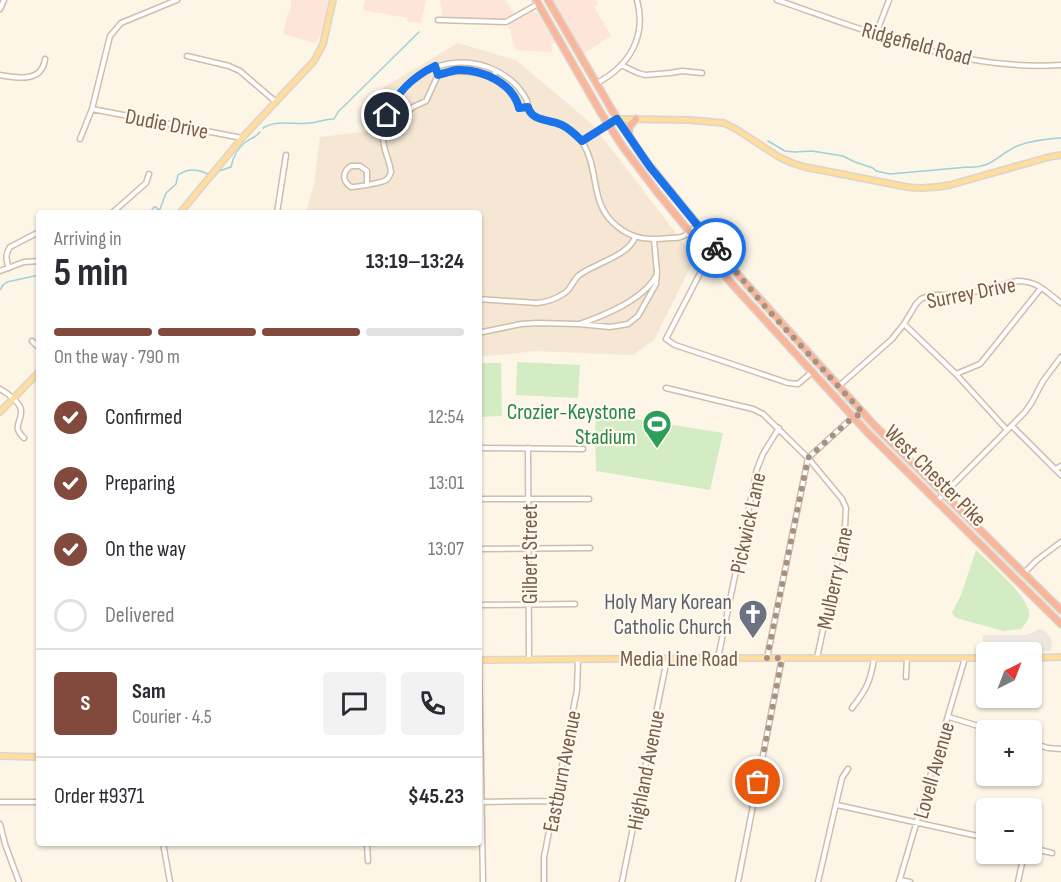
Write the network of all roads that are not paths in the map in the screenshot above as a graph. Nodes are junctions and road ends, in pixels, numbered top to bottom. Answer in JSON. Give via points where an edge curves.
{"nodes":[{"id":1,"x":4,"y":0,"type":"edge"},
{"id":2,"x":177,"y":0,"type":"edge"},
{"id":3,"x":333,"y":0,"type":"edge"},
{"id":4,"x":548,"y":0,"type":"edge"},
{"id":5,"x":637,"y":0,"type":"edge"},
{"id":6,"x":777,"y":0,"type":"edge"},
{"id":7,"x":889,"y":0,"type":"edge"},
{"id":8,"x":537,"y":2,"type":"edge"},
{"id":9,"x":0,"y":9,"type":"edge"},
{"id":10,"x":438,"y":20,"type":"dead end"},
{"id":11,"x":876,"y":34,"type":"junction"},
{"id":12,"x":187,"y":56,"type":"dead end"},
{"id":13,"x":45,"y":59,"type":"dead end"},
{"id":14,"x":621,"y":65,"type":"junction"},
{"id":15,"x":1061,"y":65,"type":"edge"},
{"id":16,"x":435,"y":66,"type":"junction"},
{"id":17,"x":496,"y":70,"type":"junction"},
{"id":18,"x":702,"y":73,"type":"dead end"},
{"id":19,"x":0,"y":75,"type":"edge"},
{"id":20,"x":438,"y":75,"type":"junction"},
{"id":21,"x":493,"y":78,"type":"junction"},
{"id":22,"x":596,"y":83,"type":"junction"},
{"id":23,"x":276,"y":102,"type":"junction"},
{"id":24,"x":528,"y":107,"type":"junction"},
{"id":25,"x":92,"y":108,"type":"junction"},
{"id":26,"x":405,"y":114,"type":"dead end"},
{"id":27,"x":617,"y":119,"type":"junction"},
{"id":28,"x":636,"y":119,"type":"junction"},
{"id":29,"x":608,"y":124,"type":"junction"},
{"id":30,"x":629,"y":137,"type":"junction"},
{"id":31,"x":242,"y":138,"type":"junction"},
{"id":32,"x":80,"y":139,"type":"dead end"},
{"id":33,"x":582,"y":141,"type":"junction"},
{"id":34,"x":286,"y":155,"type":"dead end"},
{"id":35,"x":1061,"y":155,"type":"edge"},
{"id":36,"x":149,"y":174,"type":"dead end"},
{"id":37,"x":367,"y":184,"type":"junction"},
{"id":38,"x":115,"y":210,"type":"edge"},
{"id":39,"x":182,"y":210,"type":"edge"},
{"id":40,"x":277,"y":210,"type":"edge"},
{"id":41,"x":697,"y":225,"type":"junction"},
{"id":42,"x":690,"y":232,"type":"junction"},
{"id":43,"x":36,"y":233,"type":"edge"},
{"id":44,"x":635,"y":237,"type":"junction"},
{"id":45,"x":654,"y":240,"type":"junction"},
{"id":46,"x":710,"y":256,"type":"junction"},
{"id":47,"x":36,"y":261,"type":"edge"},
{"id":48,"x":9,"y":268,"type":"junction"},
{"id":49,"x":0,"y":271,"type":"edge"},
{"id":50,"x":657,"y":274,"type":"junction"},
{"id":51,"x":1041,"y":288,"type":"junction"},
{"id":52,"x":482,"y":298,"type":"edge"},
{"id":53,"x":1061,"y":303,"type":"edge"},
{"id":54,"x":579,"y":324,"type":"junction"},
{"id":55,"x":904,"y":324,"type":"junction"},
{"id":56,"x":482,"y":332,"type":"edge"},
{"id":57,"x":32,"y":341,"type":"dead end"},
{"id":58,"x":36,"y":345,"type":"edge"},
{"id":59,"x":1061,"y":357,"type":"edge"},
{"id":60,"x":812,"y":372,"type":"junction"},
{"id":61,"x":956,"y":374,"type":"junction"},
{"id":62,"x":36,"y":375,"type":"edge"},
{"id":63,"x":839,"y":387,"type":"junction"},
{"id":64,"x":666,"y":388,"type":"dead end"},
{"id":65,"x":0,"y":389,"type":"edge"},
{"id":66,"x":13,"y":398,"type":"junction"},
{"id":67,"x":0,"y":412,"type":"edge"},
{"id":68,"x":863,"y":413,"type":"junction"},
{"id":69,"x":853,"y":417,"type":"junction"},
{"id":70,"x":1012,"y":426,"type":"junction"},
{"id":71,"x":779,"y":428,"type":"junction"},
{"id":72,"x":1007,"y":430,"type":"junction"},
{"id":73,"x":24,"y":438,"type":"dead end"},
{"id":74,"x":482,"y":448,"type":"edge"},
{"id":75,"x":528,"y":448,"type":"junction"},
{"id":76,"x":584,"y":449,"type":"dead end"},
{"id":77,"x":808,"y":458,"type":"junction"},
{"id":78,"x":1061,"y":466,"type":"edge"},
{"id":79,"x":1056,"y":469,"type":"junction"},
{"id":80,"x":1061,"y":475,"type":"edge"},
{"id":81,"x":944,"y":494,"type":"junction"},
{"id":82,"x":482,"y":499,"type":"edge"},
{"id":83,"x":529,"y":499,"type":"junction"},
{"id":84,"x":589,"y":499,"type":"dead end"},
{"id":85,"x":937,"y":501,"type":"junction"},
{"id":86,"x":1061,"y":542,"type":"edge"},
{"id":87,"x":529,"y":548,"type":"junction"},
{"id":88,"x":590,"y":548,"type":"dead end"},
{"id":89,"x":482,"y":549,"type":"edge"},
{"id":90,"x":1023,"y":573,"type":"junction"},
{"id":91,"x":575,"y":604,"type":"dead end"},
{"id":92,"x":482,"y":605,"type":"edge"},
{"id":93,"x":529,"y":605,"type":"junction"},
{"id":94,"x":1061,"y":610,"type":"edge"},
{"id":95,"x":1061,"y":624,"type":"edge"},
{"id":96,"x":1042,"y":657,"type":"edge"},
{"id":97,"x":1061,"y":657,"type":"edge"},
{"id":98,"x":667,"y":658,"type":"junction"},
{"id":99,"x":718,"y":658,"type":"junction"},
{"id":100,"x":767,"y":658,"type":"junction"},
{"id":101,"x":782,"y":658,"type":"junction"},
{"id":102,"x":817,"y":658,"type":"junction"},
{"id":103,"x":874,"y":658,"type":"junction"},
{"id":104,"x":908,"y":658,"type":"junction"},
{"id":105,"x":966,"y":658,"type":"junction"},
{"id":106,"x":976,"y":658,"type":"edge"},
{"id":107,"x":578,"y":659,"type":"junction"},
{"id":108,"x":482,"y":660,"type":"edge"},
{"id":109,"x":529,"y":660,"type":"junction"},
{"id":110,"x":906,"y":677,"type":"dead end"},
{"id":111,"x":852,"y":708,"type":"dead end"},
{"id":112,"x":949,"y":717,"type":"junction"},
{"id":113,"x":976,"y":725,"type":"edge"},
{"id":114,"x":1042,"y":746,"type":"edge"},
{"id":115,"x":1061,"y":749,"type":"edge"},
{"id":116,"x":0,"y":756,"type":"edge"},
{"id":117,"x":36,"y":757,"type":"edge"},
{"id":118,"x":848,"y":769,"type":"dead end"},
{"id":119,"x":555,"y":801,"type":"junction"},
{"id":120,"x":0,"y":802,"type":"edge"},
{"id":121,"x":36,"y":802,"type":"edge"},
{"id":122,"x":482,"y":802,"type":"edge"},
{"id":123,"x":837,"y":805,"type":"junction"},
{"id":124,"x":918,"y":822,"type":"junction"},
{"id":125,"x":0,"y":824,"type":"edge"},
{"id":126,"x":976,"y":835,"type":"edge"},
{"id":127,"x":164,"y":846,"type":"edge"},
{"id":128,"x":367,"y":846,"type":"edge"},
{"id":129,"x":481,"y":846,"type":"edge"},
{"id":130,"x":1042,"y":850,"type":"edge"},
{"id":131,"x":1052,"y":853,"type":"dead end"},
{"id":132,"x":368,"y":861,"type":"dead end"},
{"id":133,"x":1022,"y":864,"type":"edge"},
{"id":134,"x":900,"y":881,"type":"edge"},
{"id":135,"x":19,"y":882,"type":"edge"},
{"id":136,"x":170,"y":882,"type":"edge"},
{"id":137,"x":483,"y":882,"type":"edge"},
{"id":138,"x":544,"y":882,"type":"edge"},
{"id":139,"x":622,"y":882,"type":"edge"},
{"id":140,"x":738,"y":882,"type":"edge"},
{"id":141,"x":818,"y":882,"type":"edge"},
{"id":142,"x":910,"y":882,"type":"edge"},
{"id":143,"x":1018,"y":882,"type":"edge"}],
"edges":[{"from":1,"to":9,"type":"street"},
{"from":2,"to":25,"type":"street","via":[[121,23],[110,36]]},
{"from":3,"to":23,"type":"main road","via":[[320,51]]},
{"from":4,"to":22,"type":"highway","name":"West Chester Pike"},
{"from":5,"to":14,"type":"street","via":[[638,39]]},
{"from":6,"to":11,"type":"street","name":"Ridgefield Road"},
{"from":7,"to":11,"type":"street"},
{"from":8,"to":10,"type":"street","via":[[506,22]]},
{"from":8,"to":29,"type":"highway","name":"West Chester Pike"},
{"from":11,"to":15,"type":"street","name":"Ridgefield Road","via":[[971,60]]},
{"from":12,"to":23,"type":"street","via":[[240,71]]},
{"from":13,"to":19,"type":"street","via":[[37,74],[29,77]]},
{"from":14,"to":18,"type":"street","via":[[645,75]]},
{"from":14,"to":22,"type":"street"},
{"from":16,"to":17,"type":"street","via":[[467,62]]},
{"from":16,"to":20,"type":"street"},
{"from":16,"to":37,"type":"street","via":[[409,83],[389,109],[383,140],[392,172],[386,180]]},
{"from":17,"to":21,"type":"street"},
{"from":17,"to":24,"type":"street","via":[[518,87]]},
{"from":20,"to":21,"type":"street","via":[[457,70]]},
{"from":20,"to":26,"type":"street","via":[[426,101]]},
{"from":21,"to":24,"type":"street","via":[[517,100],[519,108]]},
{"from":22,"to":27,"type":"highway","name":"West Chester Pike"},
{"from":23,"to":31,"type":"main road"},
{"from":24,"to":33,"type":"street","via":[[533,116],[563,125]]},
{"from":25,"to":31,"type":"street","name":"Dudie Drive"},
{"from":25,"to":32,"type":"street"},
{"from":27,"to":28,"type":"main road"},
{"from":27,"to":29,"type":"main road"},
{"from":27,"to":30,"type":"highway","name":"West Chester Pike"},
{"from":28,"to":30,"type":"highway","via":[[629,127]]},
{"from":28,"to":35,"type":"main road","via":[[724,123],[792,163],[920,188],[950,185]]},
{"from":29,"to":33,"type":"street"},
{"from":29,"to":42,"type":"highway","name":"West Chester Pike"},
{"from":30,"to":41,"type":"highway","name":"West Chester Pike"},
{"from":31,"to":39,"type":"main road"},
{"from":33,"to":44,"type":"street","via":[[602,209],[618,227]]},
{"from":34,"to":40,"type":"street"},
{"from":36,"to":38,"type":"street","via":[[146,183]]},
{"from":37,"to":37,"type":"street","via":[[365,168],[355,165],[344,172],[351,187]]},
{"from":41,"to":42,"type":"street"},
{"from":41,"to":63,"type":"highway","name":"West Chester Pike"},
{"from":42,"to":45,"type":"street","via":[[682,237]]},
{"from":42,"to":46,"type":"highway","name":"West Chester Pike"},
{"from":43,"to":48,"type":"street","via":[[10,247],[6,256]]},
{"from":44,"to":45,"type":"street"},
{"from":44,"to":52,"type":"street","via":[[619,254],[579,276],[565,293],[546,301]]},
{"from":45,"to":50,"type":"street"},
{"from":46,"to":60,"type":"highway","name":"West Chester Pike"},
{"from":46,"to":60,"type":"street","via":[[666,339],[789,382],[798,384]]},
{"from":47,"to":48,"type":"street"},
{"from":48,"to":49,"type":"street"},
{"from":50,"to":54,"type":"street","via":[[642,293]]},
{"from":50,"to":54,"type":"street","via":[[656,284],[638,316],[628,324]]},
{"from":51,"to":53,"type":"street","name":"Surrey Drive"},
{"from":51,"to":55,"type":"street","name":"Surrey Drive","via":[[1017,281],[961,295],[930,295],[916,304]]},
{"from":51,"to":61,"type":"street","via":[[980,364]]},
{"from":54,"to":56,"type":"street","via":[[520,324]]},
{"from":55,"to":61,"type":"street"},
{"from":55,"to":63,"type":"street","name":"Surrey Drive"},
{"from":57,"to":58,"type":"street"},
{"from":59,"to":70,"type":"street"},
{"from":60,"to":69,"type":"highway","name":"West Chester Pike"},
{"from":61,"to":72,"type":"street"},
{"from":62,"to":66,"type":"main road"},
{"from":63,"to":68,"type":"highway","name":"West Chester Pike"},
{"from":64,"to":71,"type":"street","name":"Mulberry Lane","via":[[753,409]]},
{"from":65,"to":66,"type":"street"},
{"from":66,"to":67,"type":"main road"},
{"from":66,"to":73,"type":"street","via":[[21,410],[17,429]]},
{"from":68,"to":69,"type":"street"},
{"from":68,"to":81,"type":"highway","name":"West Chester Pike"},
{"from":69,"to":77,"type":"street"},
{"from":69,"to":85,"type":"highway","name":"West Chester Pike"},
{"from":70,"to":72,"type":"street"},
{"from":70,"to":79,"type":"street"},
{"from":71,"to":77,"type":"street","name":"Mulberry Lane"},
{"from":71,"to":99,"type":"street","name":"Pickwick Lane","via":[[757,469]]},
{"from":72,"to":81,"type":"street"},
{"from":74,"to":75,"type":"street"},
{"from":75,"to":76,"type":"street"},
{"from":75,"to":83,"type":"street","name":"Gilbert Street"},
{"from":77,"to":100,"type":"street"},
{"from":77,"to":102,"type":"street","name":"Mulberry Lane","via":[[846,508]]},
{"from":78,"to":79,"type":"street"},
{"from":79,"to":80,"type":"street"},
{"from":81,"to":85,"type":"street"},
{"from":81,"to":90,"type":"highway","name":"West Chester Pike"},
{"from":82,"to":83,"type":"street"},
{"from":83,"to":84,"type":"street"},
{"from":83,"to":87,"type":"street","name":"Gilbert Street"},
{"from":85,"to":95,"type":"highway","name":"West Chester Pike"},
{"from":86,"to":90,"type":"street"},
{"from":87,"to":88,"type":"street"},
{"from":87,"to":89,"type":"street"},
{"from":87,"to":93,"type":"street","name":"Gilbert Street"},
{"from":90,"to":94,"type":"highway","name":"West Chester Pike"},
{"from":91,"to":93,"type":"street"},
{"from":92,"to":93,"type":"street"},
{"from":93,"to":109,"type":"street","name":"Gilbert Street"},
{"from":96,"to":97,"type":"main road"},
{"from":98,"to":99,"type":"main road","name":"Media Line Road"},
{"from":98,"to":107,"type":"main road","name":"Media Line Road"},
{"from":98,"to":139,"type":"street","name":"Highland Avenue"},
{"from":99,"to":100,"type":"main road","name":"Media Line Road"},
{"from":100,"to":101,"type":"main road","name":"Media Line Road"},
{"from":101,"to":102,"type":"main road","name":"Media Line Road"},
{"from":101,"to":140,"type":"street"},
{"from":102,"to":103,"type":"main road","name":"Media Line Road"},
{"from":103,"to":104,"type":"main road","name":"Media Line Road"},
{"from":103,"to":111,"type":"street","via":[[867,687]]},
{"from":104,"to":105,"type":"main road","name":"Media Line Road"},
{"from":104,"to":110,"type":"street"},
{"from":105,"to":106,"type":"main road","name":"Media Line Road"},
{"from":105,"to":112,"type":"street","name":"Lovell Avenue"},
{"from":107,"to":109,"type":"main road","name":"Media Line Road"},
{"from":107,"to":119,"type":"street","name":"Eastburn Avenue","via":[[577,690]]},
{"from":108,"to":109,"type":"main road","name":"Media Line Road"},
{"from":112,"to":113,"type":"street"},
{"from":112,"to":124,"type":"street","name":"Lovell Avenue"},
{"from":114,"to":115,"type":"street"},
{"from":116,"to":117,"type":"main road"},
{"from":118,"to":123,"type":"street","via":[[842,778]]},
{"from":119,"to":122,"type":"street"},
{"from":119,"to":138,"type":"street","name":"Eastburn Avenue","via":[[544,857]]},
{"from":120,"to":121,"type":"street"},
{"from":123,"to":124,"type":"street"},
{"from":123,"to":141,"type":"street"},
{"from":124,"to":126,"type":"street"},
{"from":124,"to":134,"type":"street","name":"Lovell Avenue"},
{"from":125,"to":135,"type":"street"},
{"from":127,"to":136,"type":"street"},
{"from":128,"to":132,"type":"street"},
{"from":129,"to":137,"type":"street"},
{"from":130,"to":131,"type":"street"},
{"from":133,"to":143,"type":"street"},
{"from":134,"to":142,"type":"street"}]}
